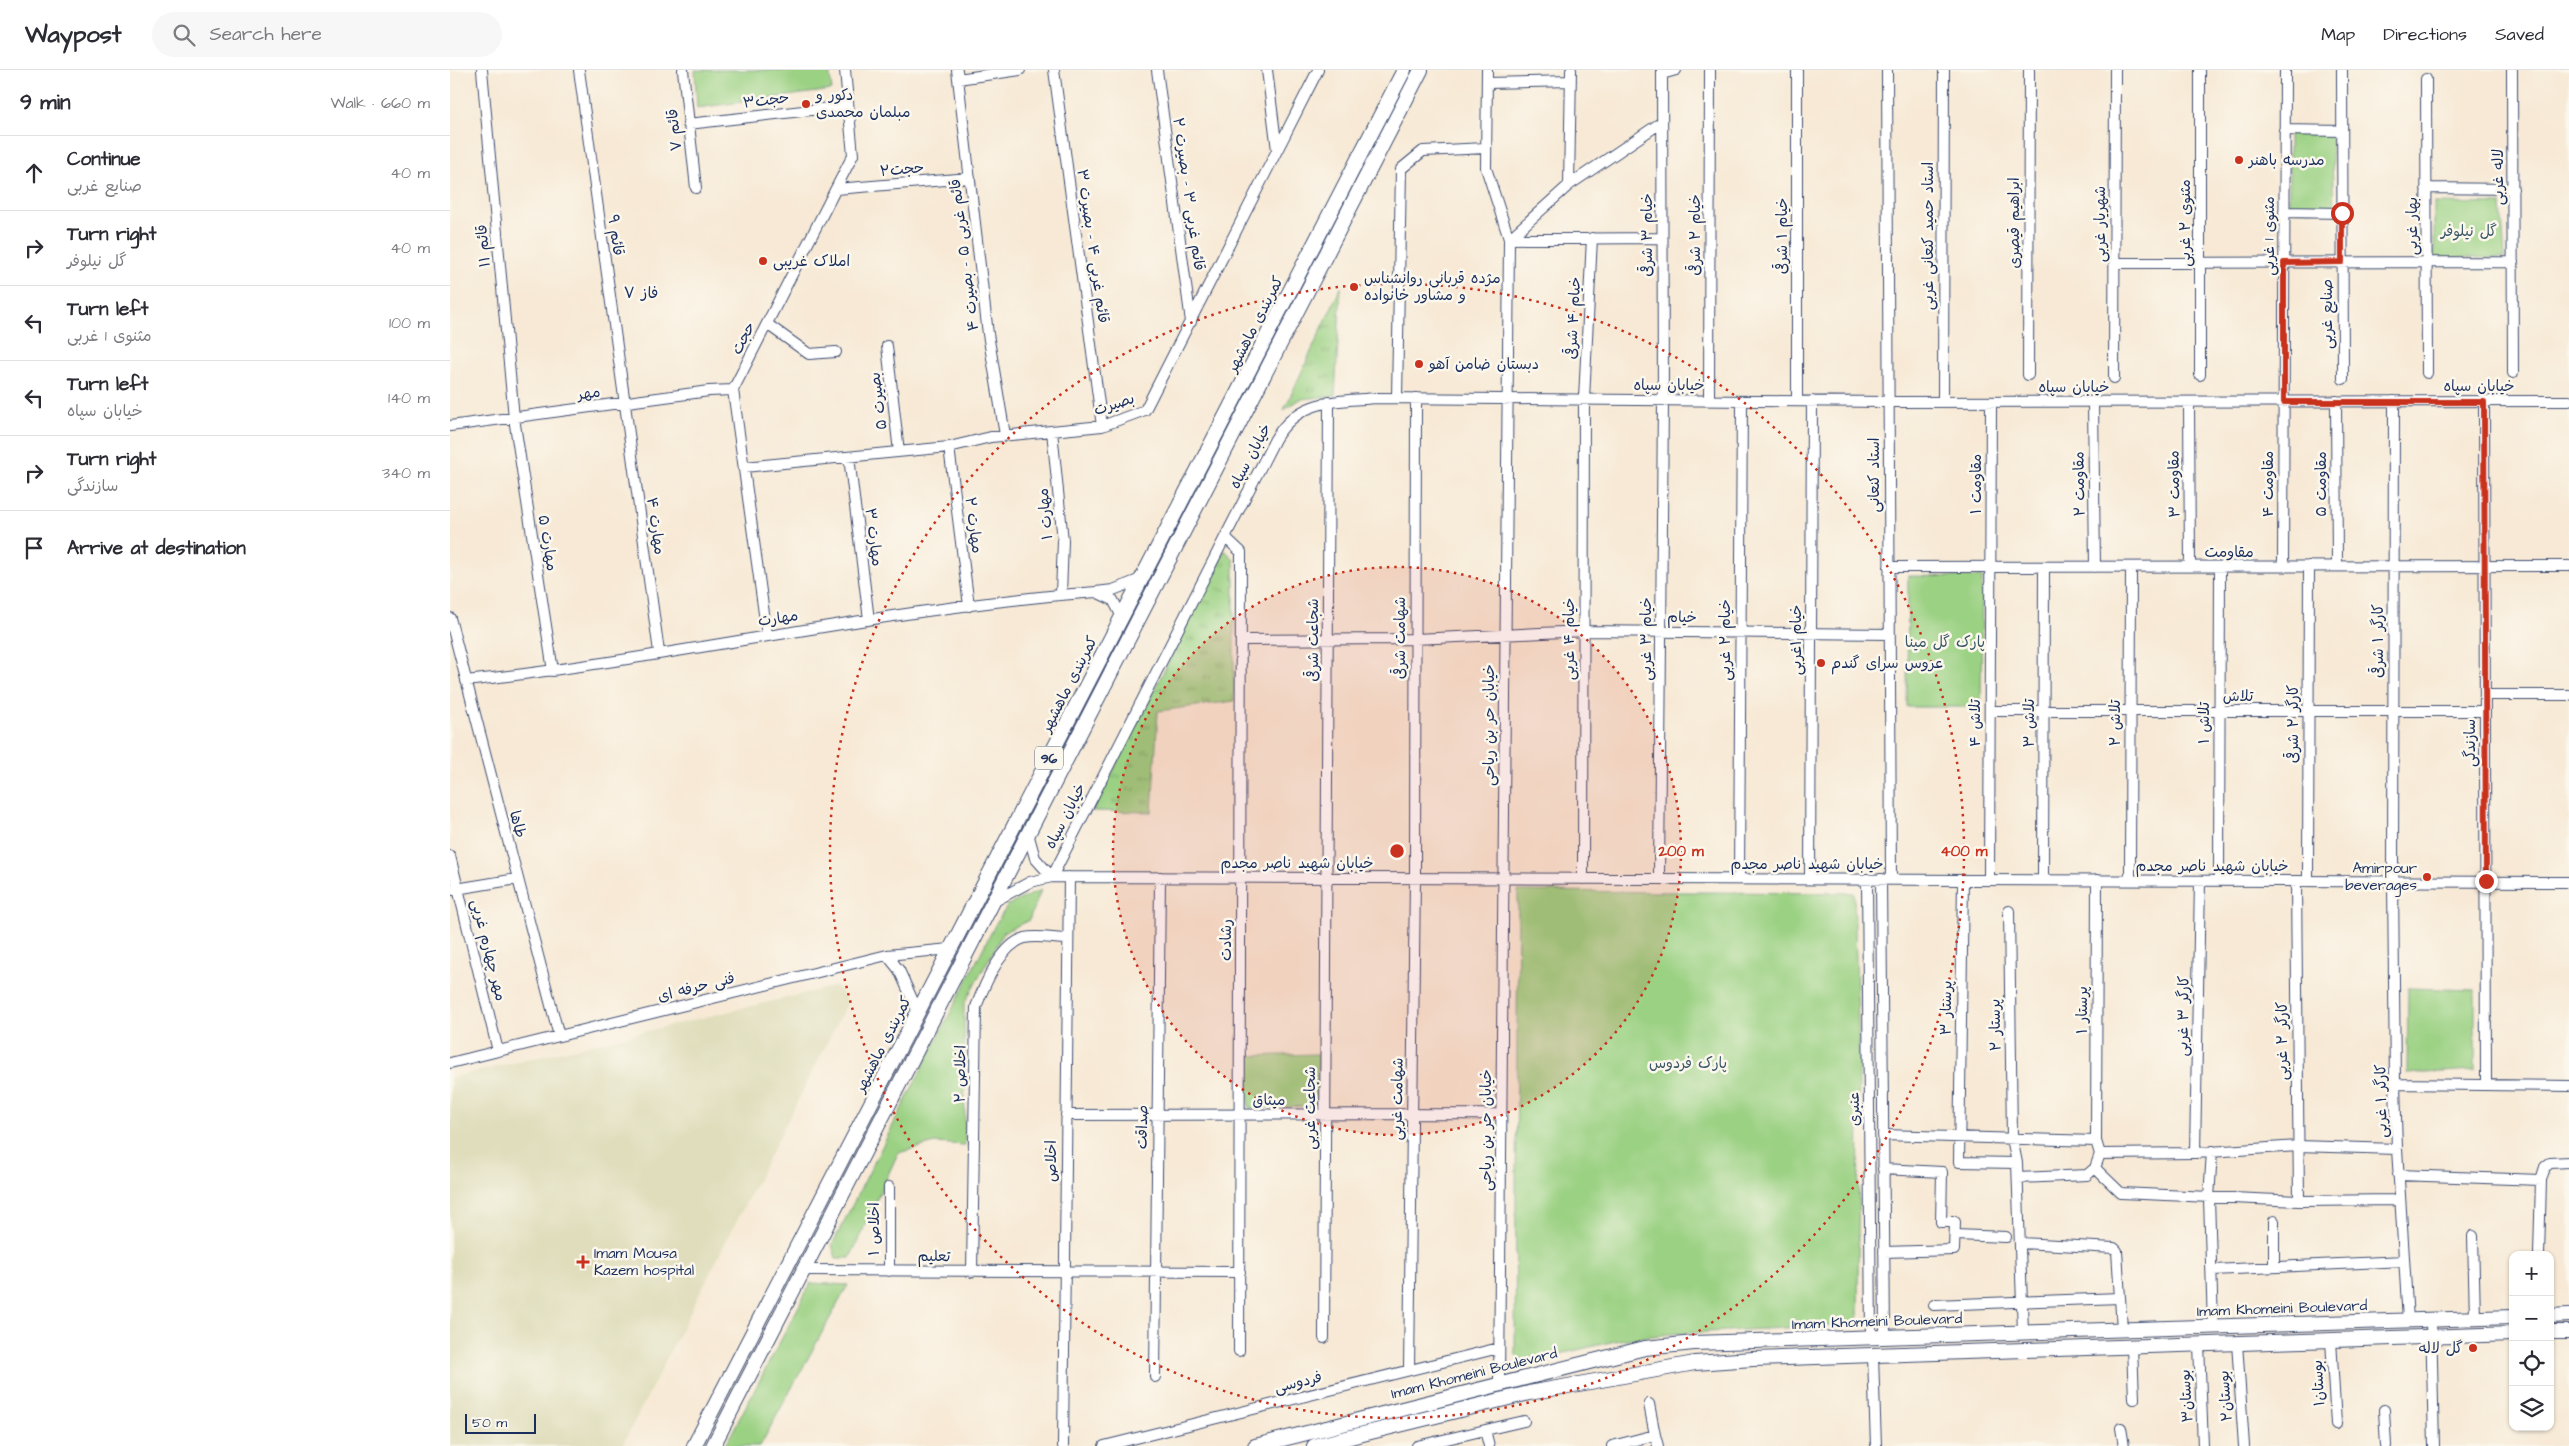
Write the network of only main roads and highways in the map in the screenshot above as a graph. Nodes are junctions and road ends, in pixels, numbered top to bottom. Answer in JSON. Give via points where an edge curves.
{"nodes":[{"id":1,"x":1404,"y":70,"type":"edge"},
{"id":2,"x":1421,"y":70,"type":"edge"},
{"id":3,"x":2569,"y":1315,"type":"edge"},
{"id":4,"x":2554,"y":1316,"type":"edge"},
{"id":5,"x":2509,"y":1317,"type":"edge"},
{"id":6,"x":2554,"y":1332,"type":"edge"},
{"id":7,"x":2569,"y":1332,"type":"edge"},
{"id":8,"x":2509,"y":1334,"type":"edge"},
{"id":9,"x":1645,"y":1348,"type":"junction"},
{"id":10,"x":1621,"y":1354,"type":"junction"},
{"id":11,"x":1652,"y":1372,"type":"junction"},
{"id":12,"x":1624,"y":1377,"type":"junction"},
{"id":13,"x":1347,"y":1442,"type":"edge"},
{"id":14,"x":694,"y":1446,"type":"edge"},
{"id":15,"x":713,"y":1446,"type":"edge"},
{"id":16,"x":1255,"y":1446,"type":"edge"},
{"id":17,"x":1314,"y":1446,"type":"edge"}],
"edges":[{"from":1,"to":14,"type":"main road","name":"کمربندی ماهشهر","number":"96"},
{"from":2,"to":15,"type":"main road","name":"کمربندی ماهشهر","number":"96"},
{"from":3,"to":4,"type":"main road"},
{"from":5,"to":9,"type":"main road","name":"Imam Khomeini Boulevard","via":[[1694,1343]]},
{"from":6,"to":7,"type":"main road"},
{"from":8,"to":11,"type":"main road","via":[[1695,1363]]},
{"from":9,"to":10,"type":"main road","name":"Imam Khomeini Boulevard"},
{"from":9,"to":11,"type":"main road","via":[[1644,1361]]},
{"from":10,"to":12,"type":"main road","via":[[1627,1365]]},
{"from":10,"to":16,"type":"main road","name":"Imam Khomeini Boulevard"},
{"from":11,"to":12,"type":"main road"},
{"from":12,"to":13,"type":"main road","via":[[1529,1393]]},
{"from":13,"to":17,"type":"main road"}]}
